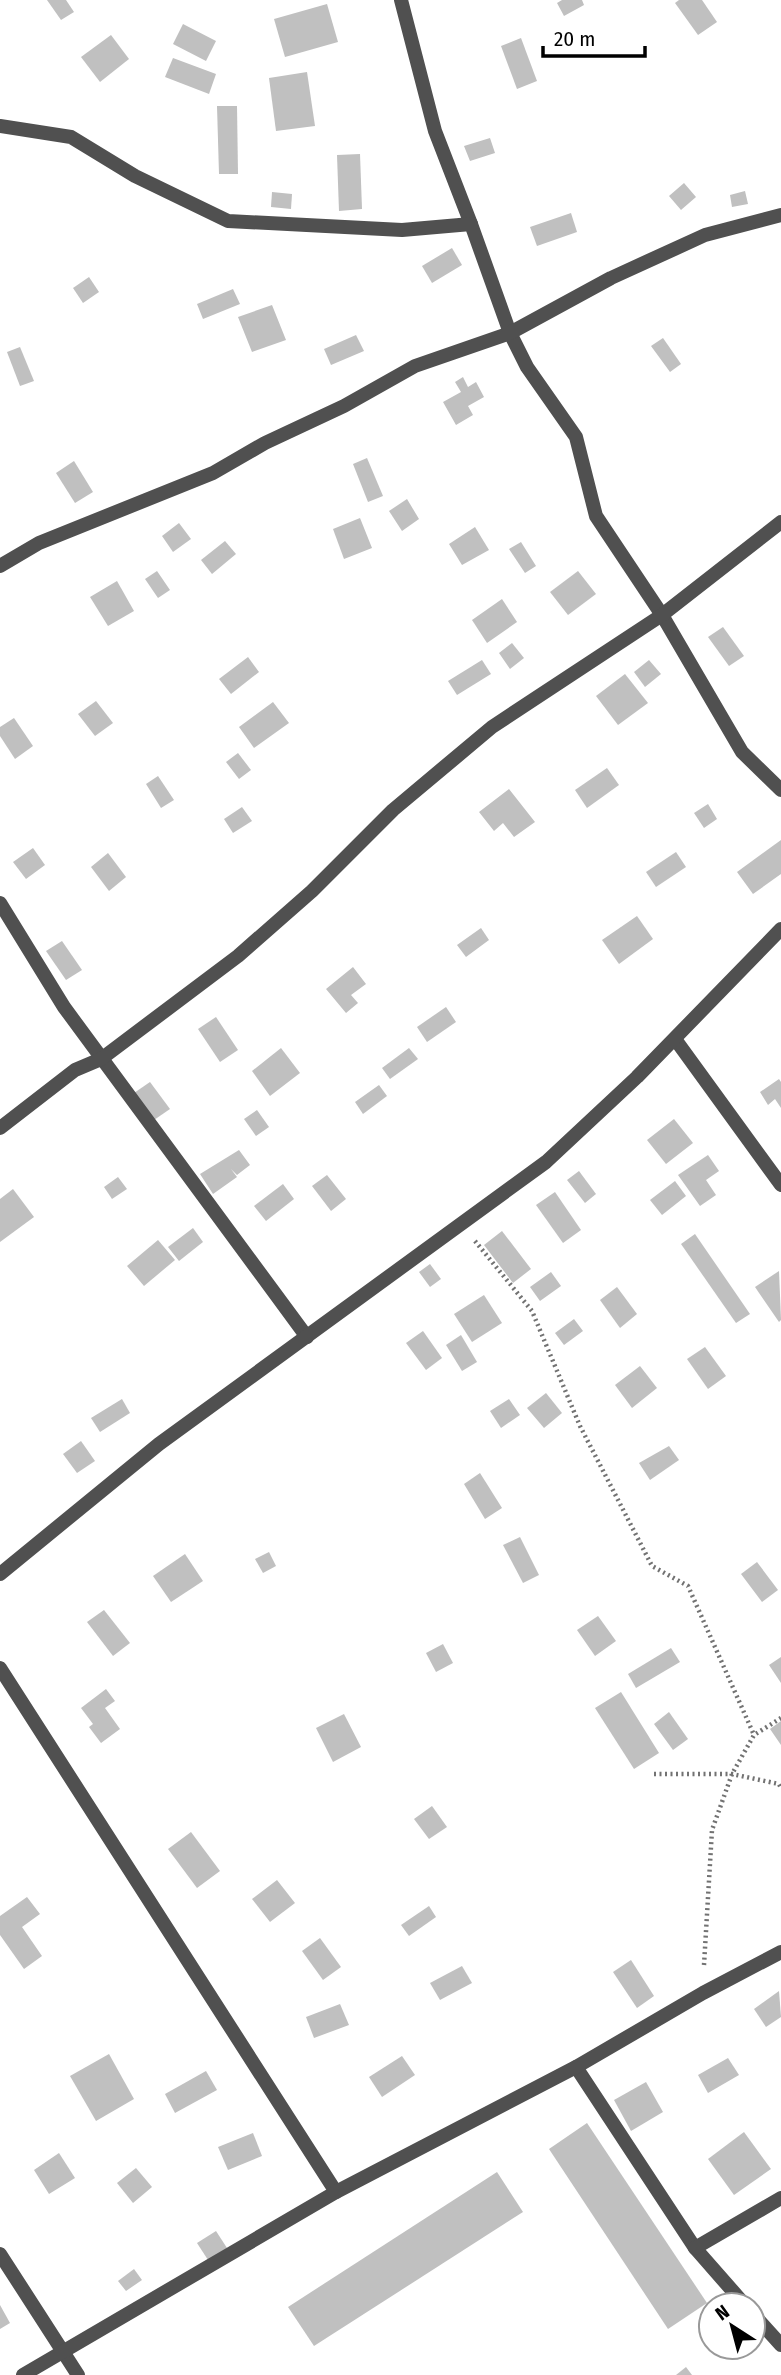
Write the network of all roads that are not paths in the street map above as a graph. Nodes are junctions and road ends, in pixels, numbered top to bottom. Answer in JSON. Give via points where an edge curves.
{"nodes":[{"id":1,"x":401,"y":0,"type":"edge"},
{"id":2,"x":0,"y":126,"type":"edge"},
{"id":3,"x":781,"y":215,"type":"edge"},
{"id":4,"x":471,"y":223,"type":"junction"},
{"id":5,"x":510,"y":333,"type":"junction"},
{"id":6,"x":781,"y":522,"type":"edge"},
{"id":7,"x":0,"y":566,"type":"edge"},
{"id":8,"x":662,"y":615,"type":"junction"},
{"id":9,"x":781,"y":790,"type":"edge"},
{"id":10,"x":0,"y":903,"type":"edge"},
{"id":11,"x":781,"y":929,"type":"edge"},
{"id":12,"x":675,"y":1039,"type":"junction"},
{"id":13,"x":101,"y":1059,"type":"junction"},
{"id":14,"x":0,"y":1128,"type":"edge"},
{"id":15,"x":781,"y":1185,"type":"edge"},
{"id":16,"x":307,"y":1337,"type":"junction"},
{"id":17,"x":0,"y":1574,"type":"edge"},
{"id":18,"x":0,"y":1668,"type":"edge"},
{"id":19,"x":781,"y":1952,"type":"edge"},
{"id":20,"x":576,"y":2067,"type":"junction"},
{"id":21,"x":336,"y":2192,"type":"junction"},
{"id":22,"x":781,"y":2199,"type":"edge"},
{"id":23,"x":695,"y":2248,"type":"junction"},
{"id":24,"x":0,"y":2254,"type":"edge"},
{"id":25,"x":733,"y":2291,"type":"edge"},
{"id":26,"x":767,"y":2330,"type":"edge"},
{"id":27,"x":781,"y":2345,"type":"edge"},
{"id":28,"x":62,"y":2353,"type":"junction"},
{"id":29,"x":23,"y":2375,"type":"edge"},
{"id":30,"x":78,"y":2375,"type":"edge"}],
"edges":[{"from":1,"to":4,"type":"street","via":[[435,131]]},
{"from":2,"to":4,"type":"street","via":[[71,137],[135,176],[228,221],[402,230]]},
{"from":3,"to":5,"type":"street","via":[[705,235],[611,278]]},
{"from":4,"to":5,"type":"street"},
{"from":5,"to":7,"type":"street","via":[[415,366],[213,473],[39,543]]},
{"from":5,"to":8,"type":"street","via":[[527,367],[576,437],[596,516]]},
{"from":6,"to":8,"type":"street"},
{"from":8,"to":9,"type":"street","via":[[742,752]]},
{"from":8,"to":13,"type":"street","via":[[492,727],[393,810],[238,956]]},
{"from":10,"to":13,"type":"street"},
{"from":11,"to":12,"type":"street"},
{"from":12,"to":15,"type":"street"},
{"from":12,"to":16,"type":"street","via":[[546,1161]]},
{"from":13,"to":14,"type":"street","via":[[67,1076]]},
{"from":13,"to":16,"type":"street"},
{"from":16,"to":17,"type":"street","via":[[159,1444]]},
{"from":18,"to":21,"type":"street"},
{"from":19,"to":20,"type":"street"},
{"from":20,"to":21,"type":"street"},
{"from":20,"to":23,"type":"street"},
{"from":21,"to":28,"type":"street"},
{"from":22,"to":23,"type":"street"},
{"from":23,"to":25,"type":"street"},
{"from":24,"to":28,"type":"street"},
{"from":26,"to":27,"type":"street"},
{"from":28,"to":29,"type":"street"},
{"from":28,"to":30,"type":"street"}]}
